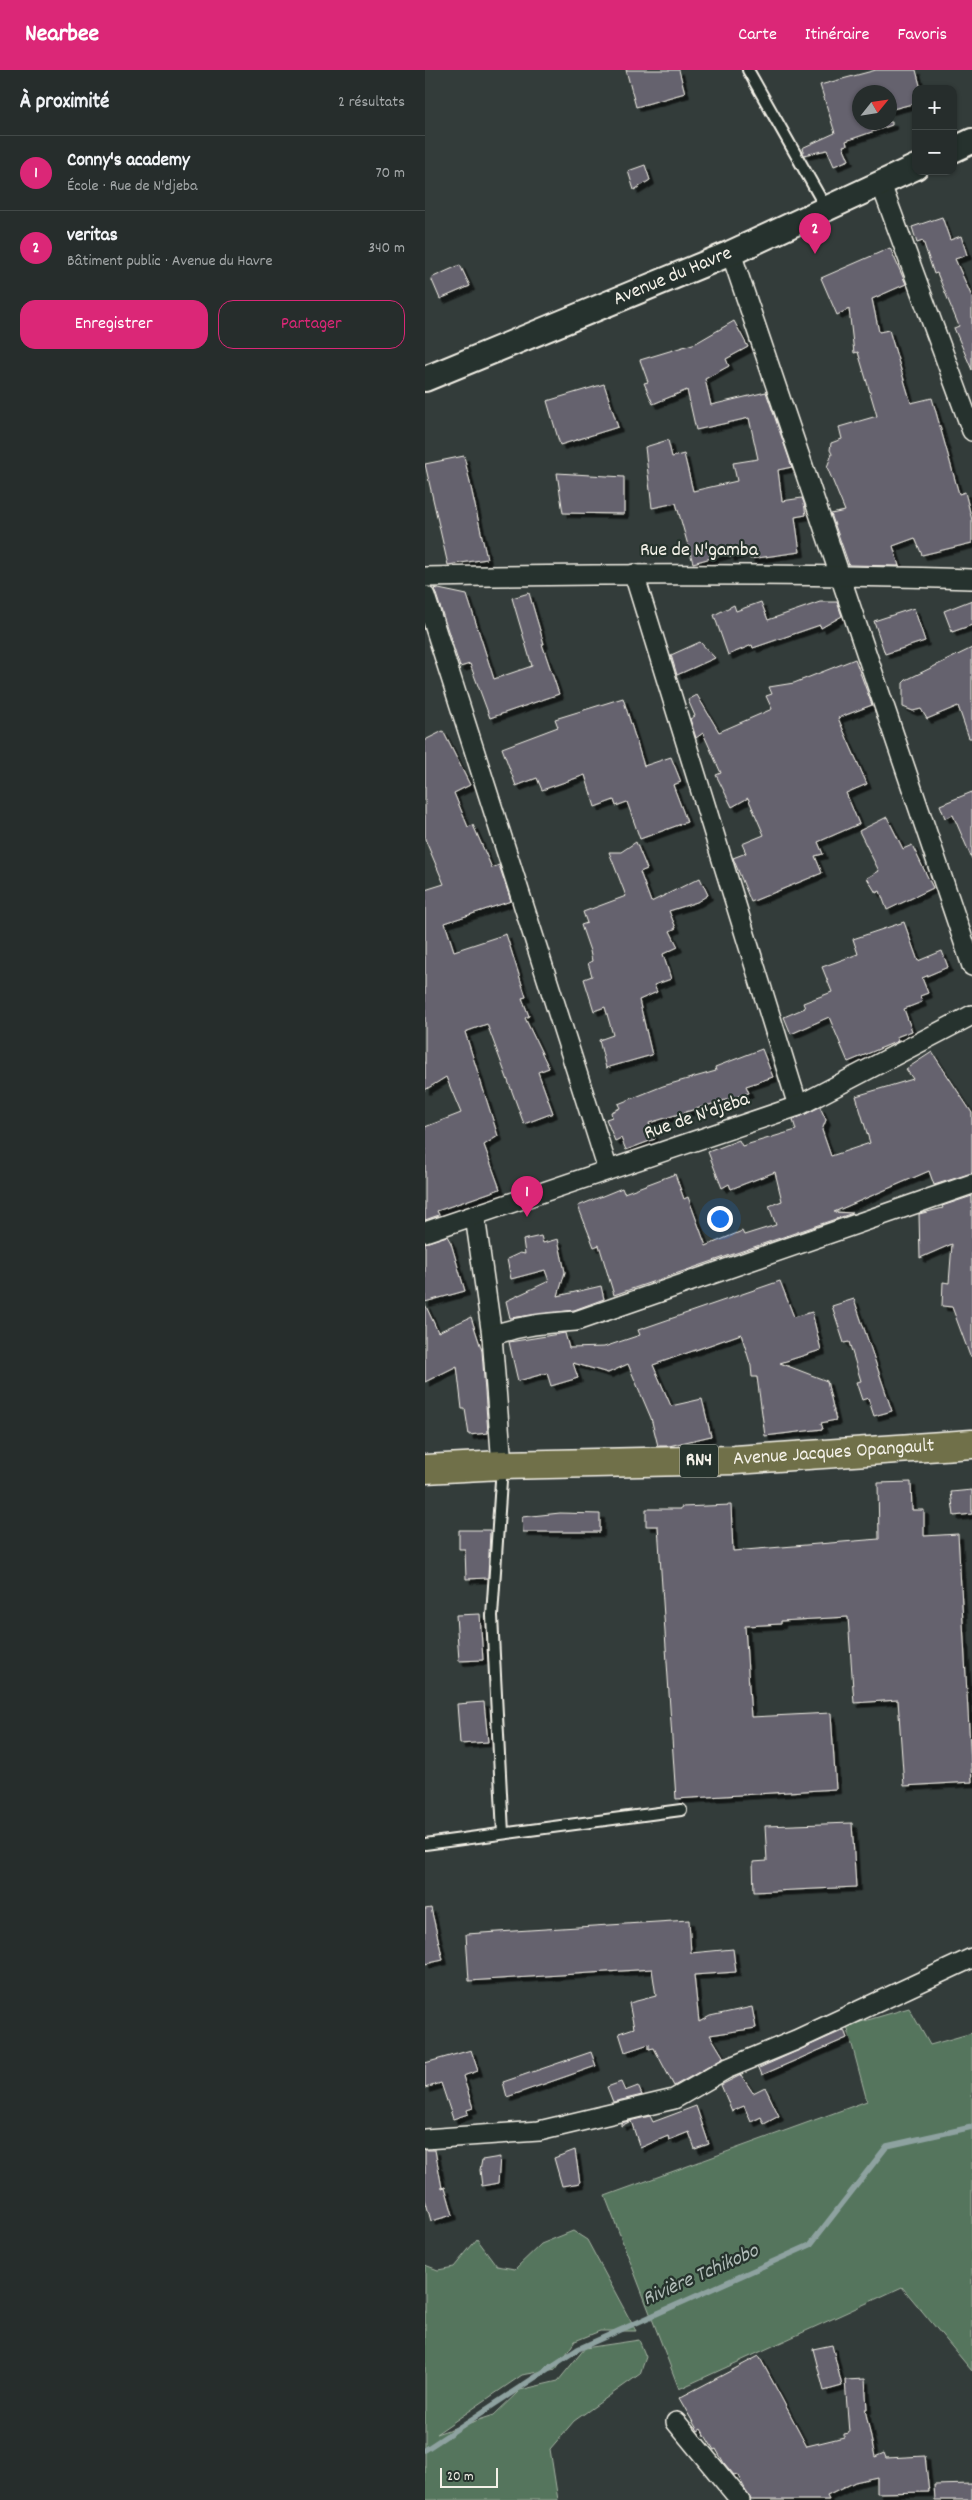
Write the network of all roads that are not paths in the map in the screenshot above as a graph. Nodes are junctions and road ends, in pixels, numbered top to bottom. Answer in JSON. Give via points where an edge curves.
{"nodes":[{"id":1,"x":748,"y":70,"type":"edge"},
{"id":2,"x":972,"y":141,"type":"edge"},
{"id":3,"x":957,"y":148,"type":"edge"},
{"id":4,"x":912,"y":169,"type":"edge"},
{"id":5,"x":881,"y":184,"type":"junction"},
{"id":6,"x":826,"y":208,"type":"junction"},
{"id":7,"x":731,"y":252,"type":"junction"},
{"id":8,"x":425,"y":379,"type":"edge"},
{"id":9,"x":971,"y":427,"type":"edge"},
{"id":10,"x":634,"y":574,"type":"junction"},
{"id":11,"x":839,"y":575,"type":"junction"},
{"id":12,"x":425,"y":577,"type":"edge"},
{"id":13,"x":972,"y":579,"type":"edge"},
{"id":14,"x":425,"y":596,"type":"edge"},
{"id":15,"x":972,"y":966,"type":"edge"},
{"id":16,"x":972,"y":1015,"type":"edge"},
{"id":17,"x":798,"y":1106,"type":"junction"},
{"id":18,"x":608,"y":1170,"type":"junction"},
{"id":19,"x":972,"y":1184,"type":"edge"},
{"id":20,"x":475,"y":1216,"type":"junction"},
{"id":21,"x":425,"y":1232,"type":"edge"},
{"id":22,"x":492,"y":1336,"type":"junction"},
{"id":23,"x":972,"y":1444,"type":"edge"},
{"id":24,"x":502,"y":1465,"type":"junction"},
{"id":25,"x":425,"y":1469,"type":"edge"},
{"id":26,"x":681,"y":1810,"type":"dead end"},
{"id":27,"x":503,"y":1833,"type":"junction"},
{"id":28,"x":425,"y":1844,"type":"edge"},
{"id":29,"x":972,"y":1958,"type":"edge"},
{"id":30,"x":425,"y":2139,"type":"edge"},
{"id":31,"x":676,"y":2422,"type":"dead end"},
{"id":32,"x":740,"y":2500,"type":"edge"}],
"edges":[{"from":1,"to":6,"type":"lane"},
{"from":2,"to":3,"type":"street"},
{"from":4,"to":5,"type":"street","name":"Avenue du Havre"},
{"from":5,"to":6,"type":"street","name":"Avenue du Havre"},
{"from":5,"to":9,"type":"street"},
{"from":6,"to":7,"type":"street","name":"Avenue du Havre"},
{"from":7,"to":8,"type":"street","name":"Avenue du Havre"},
{"from":7,"to":11,"type":"street"},
{"from":10,"to":11,"type":"street","name":"Rue de N'gamba"},
{"from":10,"to":12,"type":"street","name":"Rue de N'gamba"},
{"from":10,"to":17,"type":"street"},
{"from":11,"to":13,"type":"street","name":"Rue de N'gamba"},
{"from":11,"to":15,"type":"street"},
{"from":14,"to":18,"type":"street"},
{"from":16,"to":17,"type":"street","name":"Rue de N'djeba"},
{"from":17,"to":18,"type":"street","name":"Rue de N'djeba"},
{"from":18,"to":20,"type":"street","name":"Rue de N'djeba"},
{"from":19,"to":22,"type":"street","via":[[576,1321],[535,1324]]},
{"from":20,"to":21,"type":"street","name":"Rue de N'djeba"},
{"from":20,"to":22,"type":"street"},
{"from":22,"to":24,"type":"street"},
{"from":23,"to":24,"type":"highway","name":"Avenue Jacques Opangault","number":"RN4","via":[[735,1460]]},
{"from":24,"to":25,"type":"highway","name":"Avenue Jacques Opangault","number":"RN4"},
{"from":24,"to":27,"type":"lane","via":[[492,1616]]},
{"from":26,"to":27,"type":"lane"},
{"from":27,"to":28,"type":"lane"},
{"from":29,"to":30,"type":"street","via":[[726,2069],[674,2099],[539,2131]]},
{"from":31,"to":32,"type":"street"}]}
